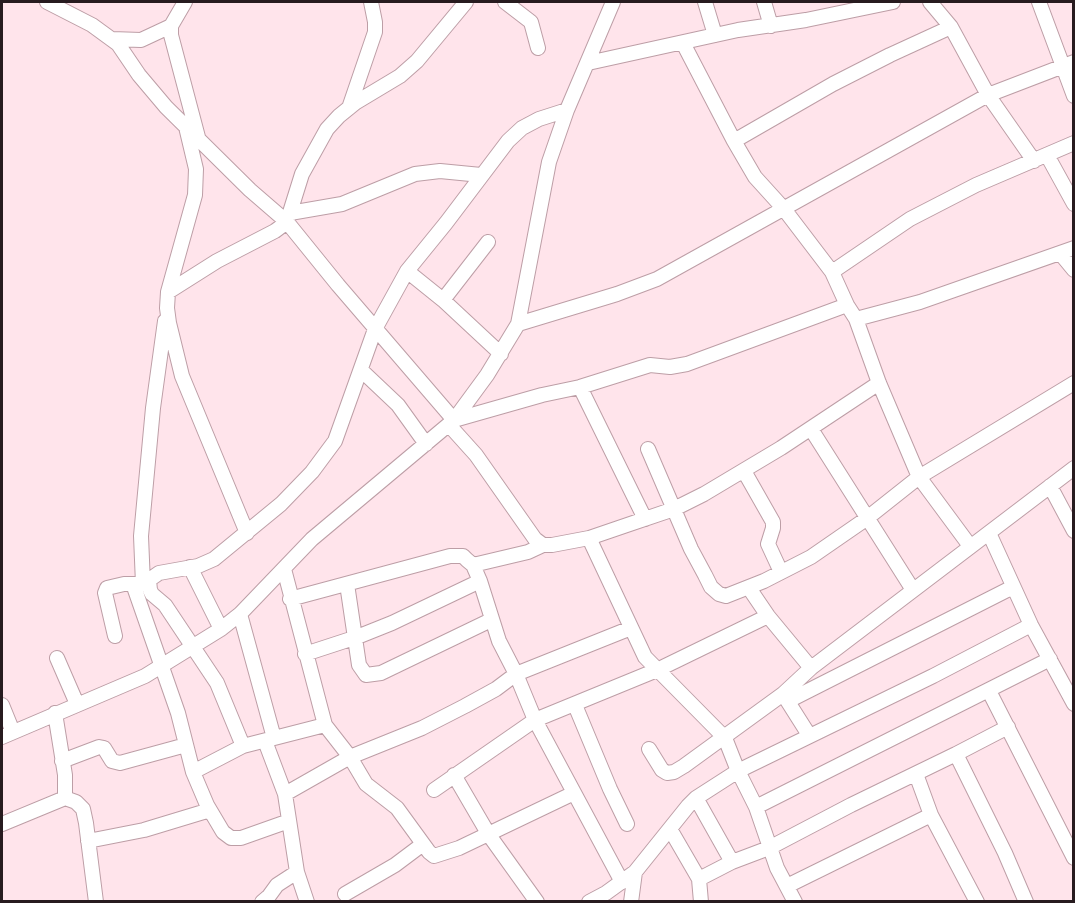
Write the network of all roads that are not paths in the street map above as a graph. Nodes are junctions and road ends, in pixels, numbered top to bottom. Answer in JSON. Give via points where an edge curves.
{"nodes":[{"id":1,"x":47,"y":2,"type":"edge"},
{"id":2,"x":185,"y":2,"type":"edge"},
{"id":3,"x":371,"y":2,"type":"edge"},
{"id":4,"x":466,"y":2,"type":"edge"},
{"id":5,"x":505,"y":2,"type":"edge"},
{"id":6,"x":612,"y":2,"type":"edge"},
{"id":7,"x":705,"y":2,"type":"edge"},
{"id":8,"x":764,"y":2,"type":"edge"},
{"id":9,"x":893,"y":2,"type":"edge"},
{"id":10,"x":930,"y":2,"type":"edge"},
{"id":11,"x":1040,"y":2,"type":"edge"},
{"id":12,"x":171,"y":26,"type":"junction"},
{"id":13,"x":771,"y":26,"type":"junction"},
{"id":14,"x":951,"y":27,"type":"junction"},
{"id":15,"x":715,"y":35,"type":"junction"},
{"id":16,"x":112,"y":39,"type":"junction"},
{"id":17,"x":683,"y":43,"type":"junction"},
{"id":18,"x":538,"y":48,"type":"dead end"},
{"id":19,"x":588,"y":63,"type":"junction"},
{"id":20,"x":1068,"y":64,"type":"edge"},
{"id":21,"x":988,"y":94,"type":"junction"},
{"id":22,"x":1074,"y":96,"type":"edge"},
{"id":23,"x":349,"y":108,"type":"junction"},
{"id":24,"x":567,"y":110,"type":"junction"},
{"id":25,"x":186,"y":127,"type":"junction"},
{"id":26,"x":199,"y":139,"type":"junction"},
{"id":27,"x":734,"y":141,"type":"junction"},
{"id":28,"x":1074,"y":143,"type":"edge"},
{"id":29,"x":1040,"y":158,"type":"junction"},
{"id":30,"x":481,"y":174,"type":"junction"},
{"id":31,"x":1074,"y":204,"type":"edge"},
{"id":32,"x":784,"y":209,"type":"junction"},
{"id":33,"x":289,"y":218,"type":"junction"},
{"id":34,"x":488,"y":243,"type":"dead end"},
{"id":35,"x":1067,"y":250,"type":"edge"},
{"id":36,"x":1074,"y":270,"type":"edge"},
{"id":37,"x":406,"y":271,"type":"junction"},
{"id":38,"x":832,"y":272,"type":"junction"},
{"id":39,"x":168,"y":292,"type":"junction"},
{"id":40,"x":443,"y":300,"type":"junction"},
{"id":41,"x":847,"y":305,"type":"junction"},
{"id":42,"x":167,"y":308,"type":"junction"},
{"id":43,"x":856,"y":319,"type":"junction"},
{"id":44,"x":518,"y":324,"type":"junction"},
{"id":45,"x":375,"y":329,"type":"junction"},
{"id":46,"x":501,"y":354,"type":"junction"},
{"id":47,"x":361,"y":370,"type":"junction"},
{"id":48,"x":1074,"y":382,"type":"edge"},
{"id":49,"x":879,"y":383,"type":"junction"},
{"id":50,"x":580,"y":387,"type":"junction"},
{"id":51,"x":451,"y":422,"type":"junction"},
{"id":52,"x":811,"y":429,"type":"junction"},
{"id":53,"x":426,"y":444,"type":"junction"},
{"id":54,"x":648,"y":449,"type":"dead end"},
{"id":55,"x":1074,"y":468,"type":"edge"},
{"id":56,"x":744,"y":471,"type":"junction"},
{"id":57,"x":919,"y":477,"type":"junction"},
{"id":58,"x":1050,"y":486,"type":"junction"},
{"id":59,"x":674,"y":509,"type":"junction"},
{"id":60,"x":645,"y":519,"type":"junction"},
{"id":61,"x":866,"y":519,"type":"junction"},
{"id":62,"x":1074,"y":531,"type":"edge"},
{"id":63,"x":247,"y":533,"type":"junction"},
{"id":64,"x":989,"y":533,"type":"junction"},
{"id":65,"x":589,"y":538,"type":"junction"},
{"id":66,"x":543,"y":544,"type":"junction"},
{"id":67,"x":970,"y":546,"type":"junction"},
{"id":68,"x":473,"y":565,"type":"junction"},
{"id":69,"x":190,"y":567,"type":"junction"},
{"id":70,"x":284,"y":570,"type":"junction"},
{"id":71,"x":781,"y":572,"type":"junction"},
{"id":72,"x":480,"y":580,"type":"junction"},
{"id":73,"x":141,"y":584,"type":"junction"},
{"id":74,"x":347,"y":584,"type":"junction"},
{"id":75,"x":1013,"y":587,"type":"junction"},
{"id":76,"x":749,"y":588,"type":"junction"},
{"id":77,"x":913,"y":590,"type":"junction"},
{"id":78,"x":290,"y":599,"type":"junction"},
{"id":79,"x":240,"y":614,"type":"junction"},
{"id":80,"x":768,"y":616,"type":"junction"},
{"id":81,"x":491,"y":620,"type":"junction"},
{"id":82,"x":1031,"y":626,"type":"junction"},
{"id":83,"x":631,"y":628,"type":"junction"},
{"id":84,"x":221,"y":629,"type":"junction"},
{"id":85,"x":115,"y":636,"type":"dead end"},
{"id":86,"x":357,"y":637,"type":"junction"},
{"id":87,"x":192,"y":647,"type":"junction"},
{"id":88,"x":305,"y":654,"type":"junction"},
{"id":89,"x":57,"y":658,"type":"dead end"},
{"id":90,"x":1050,"y":659,"type":"junction"},
{"id":91,"x":163,"y":665,"type":"junction"},
{"id":92,"x":811,"y":668,"type":"junction"},
{"id":93,"x":657,"y":670,"type":"junction"},
{"id":94,"x":516,"y":674,"type":"junction"},
{"id":95,"x":988,"y":691,"type":"junction"},
{"id":96,"x":785,"y":698,"type":"junction"},
{"id":97,"x":77,"y":704,"type":"junction"},
{"id":98,"x":1074,"y":704,"type":"edge"},
{"id":99,"x":2,"y":705,"type":"edge"},
{"id":100,"x":575,"y":705,"type":"junction"},
{"id":101,"x":56,"y":713,"type":"junction"},
{"id":102,"x":536,"y":720,"type":"junction"},
{"id":103,"x":325,"y":725,"type":"junction"},
{"id":104,"x":1008,"y":727,"type":"junction"},
{"id":105,"x":7,"y":735,"type":"edge"},
{"id":106,"x":809,"y":735,"type":"junction"},
{"id":107,"x":725,"y":738,"type":"junction"},
{"id":108,"x":269,"y":740,"type":"junction"},
{"id":109,"x":186,"y":745,"type":"junction"},
{"id":110,"x":243,"y":746,"type":"junction"},
{"id":111,"x":649,"y":749,"type":"dead end"},
{"id":112,"x":956,"y":754,"type":"junction"},
{"id":113,"x":350,"y":757,"type":"junction"},
{"id":114,"x":62,"y":761,"type":"junction"},
{"id":115,"x":738,"y":771,"type":"junction"},
{"id":116,"x":193,"y":772,"type":"junction"},
{"id":117,"x":916,"y":774,"type":"junction"},
{"id":118,"x":454,"y":776,"type":"junction"},
{"id":119,"x":434,"y":790,"type":"dead end"},
{"id":120,"x":285,"y":794,"type":"junction"},
{"id":121,"x":574,"y":794,"type":"junction"},
{"id":122,"x":65,"y":798,"type":"junction"},
{"id":123,"x":696,"y":798,"type":"junction"},
{"id":124,"x":756,"y":807,"type":"junction"},
{"id":125,"x":210,"y":810,"type":"junction"},
{"id":126,"x":931,"y":815,"type":"junction"},
{"id":127,"x":289,"y":822,"type":"junction"},
{"id":128,"x":2,"y":824,"type":"edge"},
{"id":129,"x":627,"y":824,"type":"dead end"},
{"id":130,"x":670,"y":830,"type":"junction"},
{"id":131,"x":489,"y":835,"type":"junction"},
{"id":132,"x":88,"y":841,"type":"junction"},
{"id":133,"x":423,"y":844,"type":"junction"},
{"id":134,"x":769,"y":848,"type":"junction"},
{"id":135,"x":1073,"y":857,"type":"edge"},
{"id":136,"x":732,"y":862,"type":"junction"},
{"id":137,"x":297,"y":872,"type":"junction"},
{"id":138,"x":635,"y":872,"type":"junction"},
{"id":139,"x":699,"y":879,"type":"junction"},
{"id":140,"x":622,"y":882,"type":"junction"},
{"id":141,"x":787,"y":886,"type":"junction"},
{"id":142,"x":345,"y":894,"type":"dead end"},
{"id":143,"x":96,"y":902,"type":"edge"},
{"id":144,"x":262,"y":902,"type":"edge"},
{"id":145,"x":307,"y":902,"type":"edge"},
{"id":146,"x":537,"y":902,"type":"edge"},
{"id":147,"x":589,"y":902,"type":"edge"},
{"id":148,"x":631,"y":902,"type":"edge"},
{"id":149,"x":701,"y":902,"type":"edge"},
{"id":150,"x":795,"y":902,"type":"edge"},
{"id":151,"x":977,"y":902,"type":"edge"},
{"id":152,"x":1026,"y":902,"type":"edge"}],
"edges":[{"from":1,"to":16,"type":"street"},
{"from":2,"to":12,"type":"street"},
{"from":3,"to":23,"type":"street","via":[[375,32]]},
{"from":4,"to":23,"type":"street","via":[[400,76]]},
{"from":5,"to":18,"type":"street","via":[[531,22]]},
{"from":6,"to":19,"type":"street"},
{"from":7,"to":15,"type":"street"},
{"from":8,"to":13,"type":"street"},
{"from":9,"to":13,"type":"street"},
{"from":10,"to":14,"type":"street"},
{"from":11,"to":20,"type":"street"},
{"from":12,"to":16,"type":"street","via":[[141,40]]},
{"from":12,"to":26,"type":"street"},
{"from":13,"to":15,"type":"street"},
{"from":14,"to":21,"type":"street"},
{"from":14,"to":27,"type":"street","via":[[832,84]]},
{"from":15,"to":17,"type":"street"},
{"from":16,"to":25,"type":"street"},
{"from":17,"to":19,"type":"street"},
{"from":17,"to":27,"type":"street"},
{"from":19,"to":24,"type":"street"},
{"from":20,"to":21,"type":"street"},
{"from":20,"to":22,"type":"street"},
{"from":21,"to":29,"type":"street"},
{"from":21,"to":32,"type":"street"},
{"from":23,"to":33,"type":"street","via":[[322,138],[302,174]]},
{"from":24,"to":30,"type":"street","via":[[522,128]]},
{"from":24,"to":44,"type":"street","via":[[549,162]]},
{"from":25,"to":26,"type":"street"},
{"from":25,"to":39,"type":"street","via":[[196,169],[195,195]]},
{"from":26,"to":33,"type":"street","via":[[250,190]]},
{"from":27,"to":32,"type":"street","via":[[755,177]]},
{"from":28,"to":29,"type":"street"},
{"from":29,"to":31,"type":"street"},
{"from":29,"to":38,"type":"street","via":[[910,219]]},
{"from":30,"to":33,"type":"street","via":[[415,174],[342,204]]},
{"from":30,"to":37,"type":"street"},
{"from":32,"to":38,"type":"street"},
{"from":32,"to":44,"type":"street","via":[[657,279]]},
{"from":33,"to":39,"type":"street","via":[[275,231]]},
{"from":33,"to":45,"type":"street"},
{"from":34,"to":40,"type":"street"},
{"from":35,"to":36,"type":"street"},
{"from":35,"to":43,"type":"street","via":[[920,302]]},
{"from":37,"to":40,"type":"street"},
{"from":37,"to":45,"type":"street"},
{"from":38,"to":41,"type":"street"},
{"from":39,"to":42,"type":"street"},
{"from":40,"to":46,"type":"street"},
{"from":41,"to":43,"type":"street"},
{"from":41,"to":50,"type":"street","via":[[687,364],[650,365]]},
{"from":42,"to":63,"type":"street","via":[[182,376]]},
{"from":42,"to":73,"type":"street","via":[[153,408],[141,536]]},
{"from":43,"to":49,"type":"street"},
{"from":44,"to":46,"type":"street"},
{"from":45,"to":47,"type":"street"},
{"from":45,"to":51,"type":"street"},
{"from":46,"to":51,"type":"street"},
{"from":47,"to":53,"type":"street","via":[[398,405]]},
{"from":47,"to":63,"type":"street","via":[[342,427],[326,456]]},
{"from":48,"to":57,"type":"street"},
{"from":49,"to":52,"type":"street"},
{"from":49,"to":57,"type":"street"},
{"from":50,"to":51,"type":"street"},
{"from":50,"to":60,"type":"street"},
{"from":51,"to":53,"type":"street"},
{"from":51,"to":66,"type":"street","via":[[535,539]]},
{"from":52,"to":56,"type":"street"},
{"from":52,"to":61,"type":"street"},
{"from":53,"to":70,"type":"street","via":[[312,539]]},
{"from":54,"to":59,"type":"street"},
{"from":55,"to":58,"type":"street"},
{"from":56,"to":59,"type":"street"},
{"from":56,"to":71,"type":"street","via":[[773,522],[768,544]]},
{"from":57,"to":61,"type":"street"},
{"from":57,"to":67,"type":"street"},
{"from":58,"to":62,"type":"street"},
{"from":58,"to":64,"type":"street"},
{"from":59,"to":60,"type":"street"},
{"from":59,"to":76,"type":"street","via":[[711,587],[726,596]]},
{"from":60,"to":65,"type":"street"},
{"from":61,"to":71,"type":"street","via":[[811,557]]},
{"from":61,"to":77,"type":"street"},
{"from":63,"to":69,"type":"street","via":[[214,559]]},
{"from":64,"to":67,"type":"street"},
{"from":64,"to":75,"type":"street"},
{"from":65,"to":66,"type":"street"},
{"from":65,"to":83,"type":"street"},
{"from":66,"to":68,"type":"street","via":[[519,555]]},
{"from":67,"to":77,"type":"street"},
{"from":68,"to":72,"type":"street"},
{"from":68,"to":74,"type":"street","via":[[463,556],[450,556]]},
{"from":69,"to":73,"type":"street","via":[[159,573]]},
{"from":69,"to":84,"type":"street"},
{"from":70,"to":78,"type":"street"},
{"from":70,"to":79,"type":"street"},
{"from":71,"to":76,"type":"street"},
{"from":72,"to":81,"type":"street"},
{"from":72,"to":86,"type":"street"},
{"from":73,"to":85,"type":"street","via":[[107,588]]},
{"from":73,"to":87,"type":"street","via":[[165,605]]},
{"from":73,"to":91,"type":"street"},
{"from":74,"to":78,"type":"street"},
{"from":74,"to":86,"type":"street"},
{"from":75,"to":82,"type":"street"},
{"from":75,"to":96,"type":"street"},
{"from":76,"to":80,"type":"street"},
{"from":77,"to":92,"type":"street"},
{"from":78,"to":88,"type":"street"},
{"from":79,"to":84,"type":"street"},
{"from":79,"to":108,"type":"street"},
{"from":80,"to":92,"type":"street"},
{"from":80,"to":93,"type":"street"},
{"from":81,"to":86,"type":"street","via":[[372,676],[366,675],[359,665]]},
{"from":81,"to":94,"type":"street"},
{"from":82,"to":90,"type":"street"},
{"from":82,"to":106,"type":"street"},
{"from":83,"to":93,"type":"street","via":[[645,657]]},
{"from":83,"to":94,"type":"street"},
{"from":84,"to":87,"type":"street"},
{"from":86,"to":88,"type":"street"},
{"from":87,"to":91,"type":"street"},
{"from":87,"to":110,"type":"street","via":[[218,683]]},
{"from":88,"to":103,"type":"street"},
{"from":89,"to":97,"type":"street"},
{"from":90,"to":95,"type":"street"},
{"from":90,"to":98,"type":"street"},
{"from":91,"to":97,"type":"street"},
{"from":91,"to":109,"type":"street"},
{"from":92,"to":96,"type":"street"},
{"from":93,"to":100,"type":"street"},
{"from":93,"to":107,"type":"street"},
{"from":94,"to":102,"type":"street"},
{"from":94,"to":113,"type":"street","via":[[496,689],[422,728]]},
{"from":95,"to":104,"type":"street"},
{"from":95,"to":124,"type":"street"},
{"from":96,"to":106,"type":"street"},
{"from":96,"to":107,"type":"street"},
{"from":97,"to":101,"type":"street"},
{"from":99,"to":105,"type":"street"},
{"from":100,"to":102,"type":"street"},
{"from":100,"to":129,"type":"street"},
{"from":101,"to":105,"type":"street"},
{"from":101,"to":114,"type":"street"},
{"from":102,"to":118,"type":"street"},
{"from":102,"to":121,"type":"street"},
{"from":103,"to":108,"type":"street"},
{"from":103,"to":113,"type":"street"},
{"from":104,"to":112,"type":"street"},
{"from":104,"to":135,"type":"street"},
{"from":106,"to":115,"type":"street"},
{"from":107,"to":111,"type":"street","via":[[674,772],[662,770]]},
{"from":107,"to":115,"type":"street"},
{"from":108,"to":110,"type":"street"},
{"from":108,"to":120,"type":"street"},
{"from":109,"to":114,"type":"street","via":[[120,763],[112,762],[104,748],[99,747]]},
{"from":109,"to":116,"type":"street"},
{"from":110,"to":116,"type":"street"},
{"from":112,"to":117,"type":"street"},
{"from":112,"to":152,"type":"street"},
{"from":113,"to":120,"type":"street"},
{"from":113,"to":133,"type":"street","via":[[366,784],[397,808]]},
{"from":114,"to":122,"type":"street"},
{"from":115,"to":123,"type":"street"},
{"from":115,"to":124,"type":"street"},
{"from":116,"to":125,"type":"street"},
{"from":117,"to":126,"type":"street"},
{"from":117,"to":134,"type":"street"},
{"from":118,"to":119,"type":"street"},
{"from":118,"to":131,"type":"street"},
{"from":120,"to":127,"type":"street"},
{"from":121,"to":131,"type":"street"},
{"from":121,"to":140,"type":"street"},
{"from":122,"to":128,"type":"street"},
{"from":122,"to":132,"type":"street","via":[[83,809]]},
{"from":123,"to":130,"type":"street"},
{"from":123,"to":136,"type":"street"},
{"from":124,"to":134,"type":"street"},
{"from":125,"to":127,"type":"street","via":[[231,838]]},
{"from":125,"to":132,"type":"street","via":[[144,830]]},
{"from":126,"to":141,"type":"street"},
{"from":126,"to":151,"type":"street"},
{"from":127,"to":137,"type":"street"},
{"from":130,"to":138,"type":"street"},
{"from":130,"to":139,"type":"street"},
{"from":131,"to":133,"type":"street","via":[[434,856]]},
{"from":131,"to":146,"type":"street"},
{"from":132,"to":143,"type":"street"},
{"from":133,"to":142,"type":"street"},
{"from":134,"to":136,"type":"street"},
{"from":134,"to":141,"type":"street"},
{"from":136,"to":139,"type":"street"},
{"from":137,"to":144,"type":"street","via":[[277,885]]},
{"from":137,"to":145,"type":"street"},
{"from":138,"to":140,"type":"street"},
{"from":138,"to":148,"type":"street"},
{"from":139,"to":149,"type":"street"},
{"from":140,"to":147,"type":"street"},
{"from":141,"to":150,"type":"street"}]}
